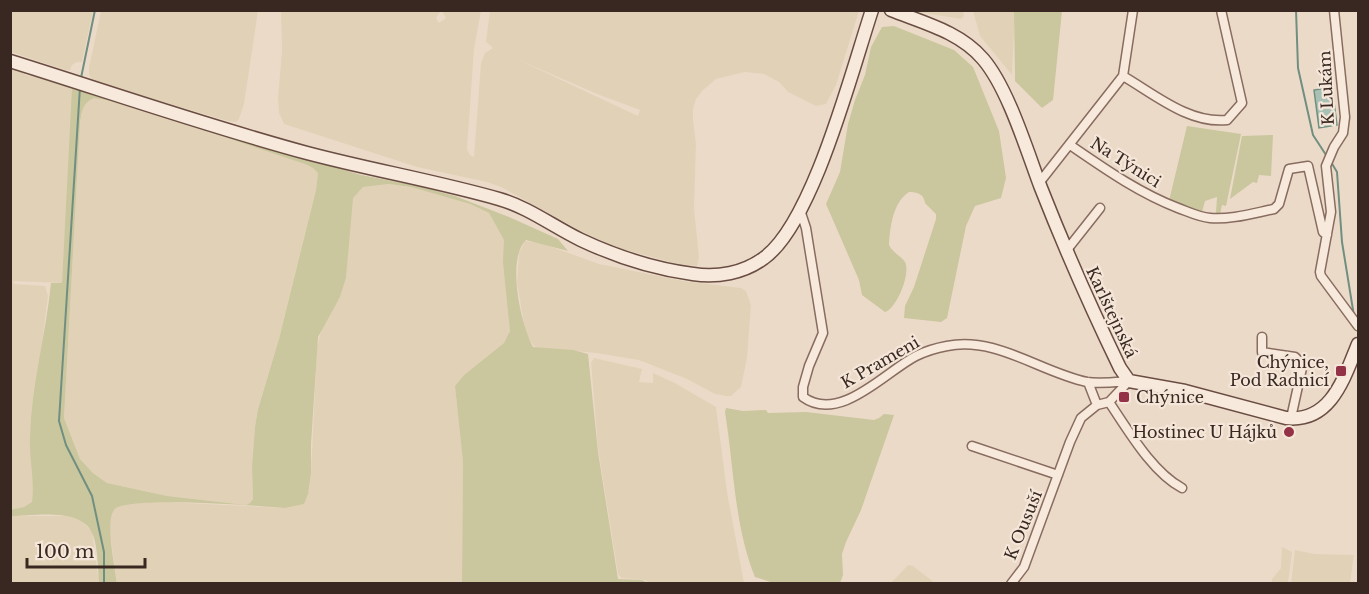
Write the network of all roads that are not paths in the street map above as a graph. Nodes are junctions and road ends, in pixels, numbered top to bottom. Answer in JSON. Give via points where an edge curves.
{"nodes":[{"id":1,"x":872,"y":10,"type":"edge"},
{"id":2,"x":891,"y":10,"type":"edge"},
{"id":3,"x":1133,"y":10,"type":"edge"},
{"id":4,"x":1221,"y":10,"type":"edge"},
{"id":5,"x":1334,"y":10,"type":"edge"},
{"id":6,"x":10,"y":61,"type":"edge"},
{"id":7,"x":1123,"y":76,"type":"junction"},
{"id":8,"x":1070,"y":145,"type":"junction"},
{"id":9,"x":1039,"y":183,"type":"junction"},
{"id":10,"x":1100,"y":208,"type":"dead end"},
{"id":11,"x":800,"y":210,"type":"junction"},
{"id":12,"x":1327,"y":235,"type":"junction"},
{"id":13,"x":1066,"y":251,"type":"junction"},
{"id":14,"x":1359,"y":326,"type":"edge"},
{"id":15,"x":1262,"y":337,"type":"dead end"},
{"id":16,"x":1359,"y":344,"type":"edge"},
{"id":17,"x":1128,"y":381,"type":"junction"},
{"id":18,"x":1088,"y":382,"type":"junction"},
{"id":19,"x":1109,"y":402,"type":"junction"},
{"id":20,"x":1097,"y":405,"type":"junction"},
{"id":21,"x":1291,"y":418,"type":"junction"},
{"id":22,"x":972,"y":446,"type":"dead end"},
{"id":23,"x":1058,"y":475,"type":"junction"},
{"id":24,"x":1182,"y":488,"type":"dead end"},
{"id":25,"x":1011,"y":584,"type":"edge"}],
"edges":[{"from":1,"to":11,"type":"main road","via":[[825,155]]},
{"from":2,"to":9,"type":"main road","name":"Karlštejnská","via":[[958,38],[989,66]]},
{"from":3,"to":7,"type":"street","name":"Na Týnici"},
{"from":4,"to":7,"type":"street","via":[[1242,103],[1227,120],[1215,122],[1190,115]]},
{"from":5,"to":12,"type":"street","name":"K Lukám","via":[[1345,117],[1343,133],[1326,166],[1331,212]]},
{"from":6,"to":11,"type":"main road","via":[[308,153],[503,200],[615,254],[694,275],[740,272],[764,258],[776,248]]},
{"from":7,"to":8,"type":"street","name":"Na Týnici"},
{"from":8,"to":9,"type":"street","name":"Na Týnici"},
{"from":8,"to":12,"type":"street","name":"Na Týnici","via":[[1124,183],[1166,204],[1210,218],[1274,209],[1289,169],[1308,166],[1323,232]]},
{"from":9,"to":13,"type":"main road","name":"Karlštejnská"},
{"from":10,"to":13,"type":"street"},
{"from":11,"to":18,"type":"street","name":"K Prameni","via":[[807,228],[823,333],[803,387],[803,397],[812,403],[852,398],[916,356],[961,344],[995,349]]},
{"from":12,"to":14,"type":"street","name":"K Lukám","via":[[1321,276]]},
{"from":13,"to":17,"type":"main road","name":"Karlštejnská"},
{"from":15,"to":21,"type":"street","via":[[1262,352],[1295,357],[1301,363]]},
{"from":16,"to":21,"type":"main road","name":"Karlštejnská","via":[[1325,407],[1302,419]]},
{"from":17,"to":18,"type":"street"},
{"from":17,"to":19,"type":"street"},
{"from":17,"to":21,"type":"main road","name":"Karlštejnská"},
{"from":18,"to":20,"type":"street"},
{"from":19,"to":20,"type":"street"},
{"from":19,"to":24,"type":"street","via":[[1150,460]]},
{"from":20,"to":23,"type":"street","name":"K Ousuší","via":[[1081,418]]},
{"from":22,"to":23,"type":"street","name":"K Ousuší"},
{"from":23,"to":25,"type":"street","name":"K Ousuší","via":[[1024,567]]}]}
